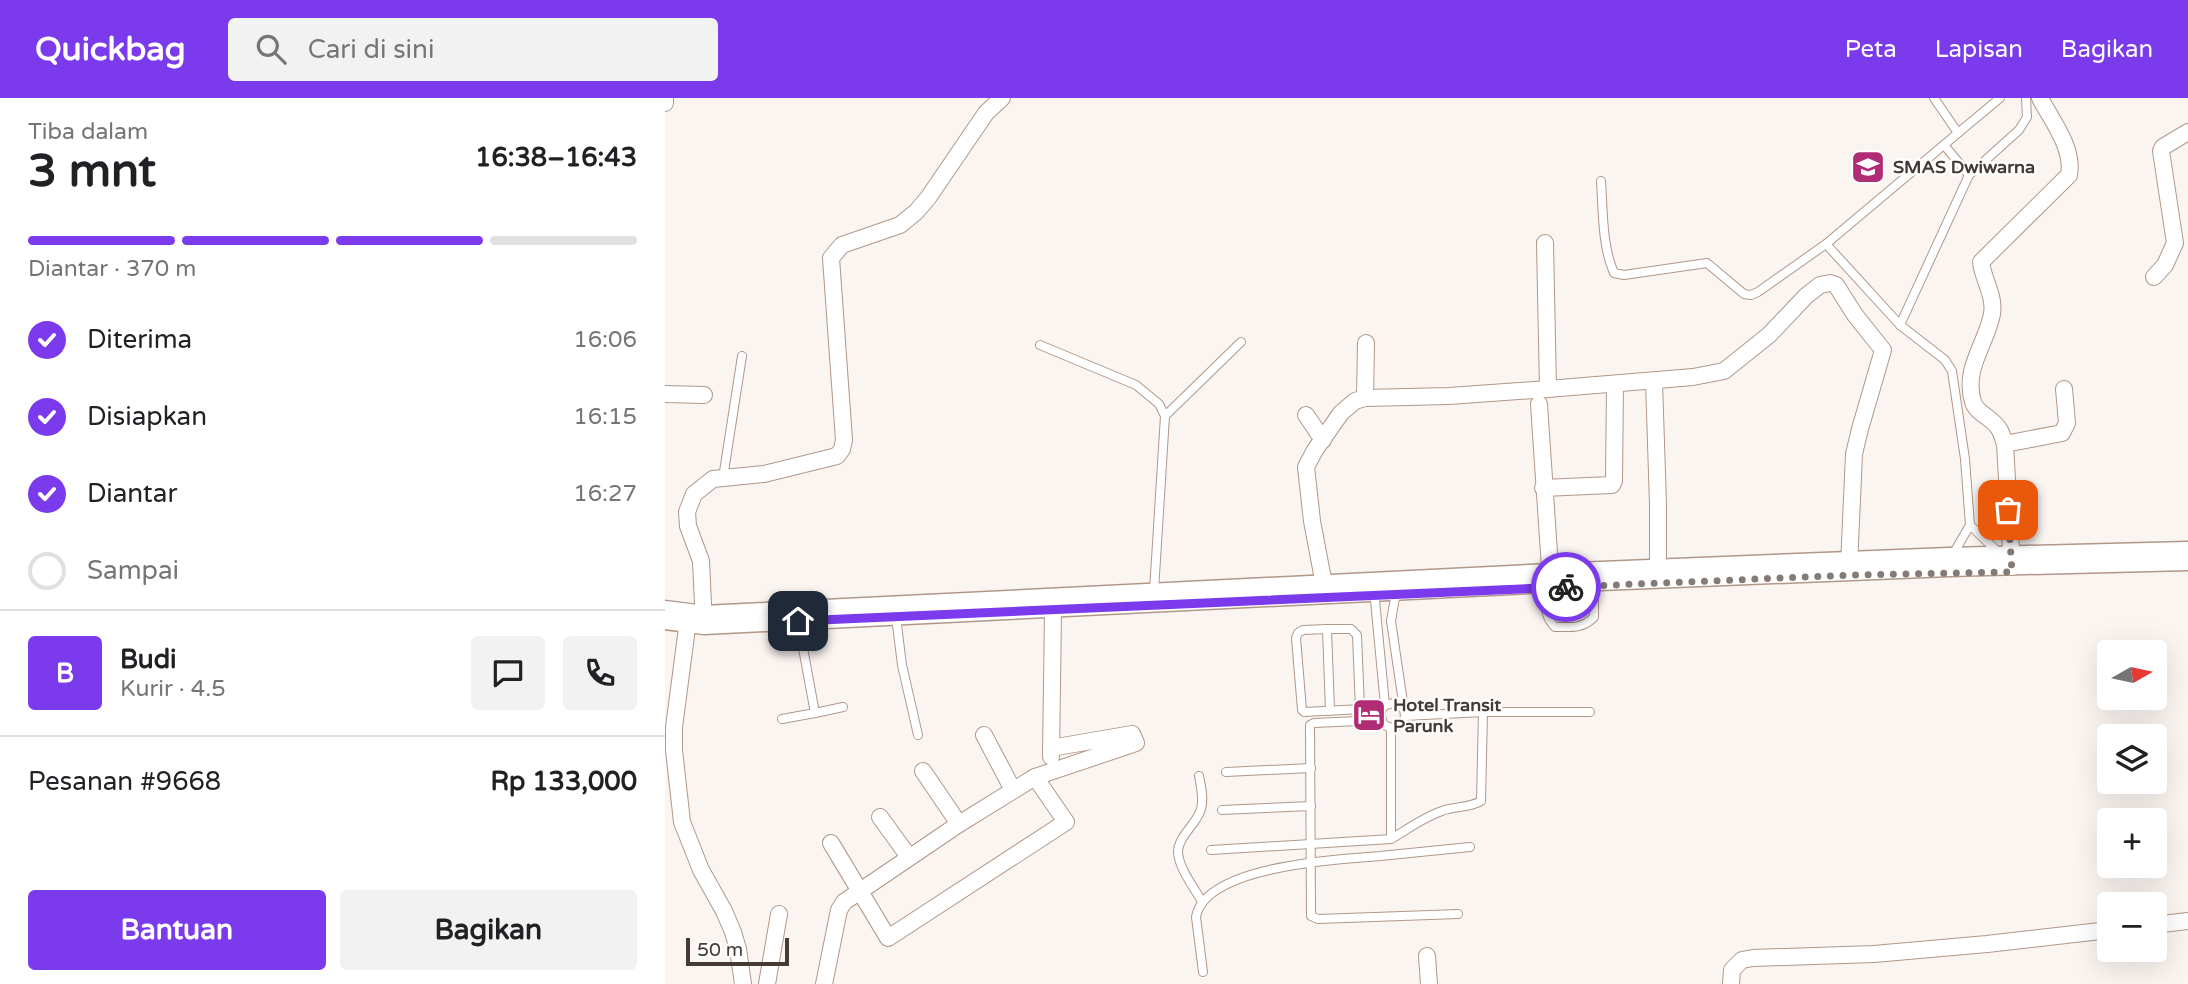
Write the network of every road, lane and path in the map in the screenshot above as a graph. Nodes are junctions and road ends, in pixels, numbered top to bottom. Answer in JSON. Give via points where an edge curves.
{"nodes":[{"id":1,"x":1002,"y":98,"type":"edge"},
{"id":2,"x":1935,"y":98,"type":"edge"},
{"id":3,"x":2000,"y":98,"type":"edge"},
{"id":4,"x":2026,"y":98,"type":"edge"},
{"id":5,"x":2040,"y":98,"type":"edge"},
{"id":6,"x":985,"y":105,"type":"edge"},
{"id":7,"x":2188,"y":132,"type":"edge"},
{"id":8,"x":1958,"y":133,"type":"junction"},
{"id":9,"x":1944,"y":145,"type":"junction"},
{"id":10,"x":1969,"y":175,"type":"junction"},
{"id":11,"x":1601,"y":181,"type":"dead end"},
{"id":12,"x":1545,"y":243,"type":"dead end"},
{"id":13,"x":1826,"y":244,"type":"junction"},
{"id":14,"x":2154,"y":277,"type":"dead end"},
{"id":15,"x":1900,"y":325,"type":"junction"},
{"id":16,"x":1241,"y":342,"type":"dead end"},
{"id":17,"x":1366,"y":343,"type":"dead end"},
{"id":18,"x":1040,"y":345,"type":"dead end"},
{"id":19,"x":742,"y":356,"type":"dead end"},
{"id":20,"x":1654,"y":381,"type":"junction"},
{"id":21,"x":1615,"y":384,"type":"junction"},
{"id":22,"x":1548,"y":389,"type":"junction"},
{"id":23,"x":2064,"y":389,"type":"dead end"},
{"id":24,"x":665,"y":394,"type":"edge"},
{"id":25,"x":704,"y":395,"type":"dead end"},
{"id":26,"x":1365,"y":398,"type":"junction"},
{"id":27,"x":1539,"y":404,"type":"dead end"},
{"id":28,"x":1306,"y":415,"type":"dead end"},
{"id":29,"x":1165,"y":416,"type":"junction"},
{"id":30,"x":1323,"y":440,"type":"junction"},
{"id":31,"x":2005,"y":444,"type":"junction"},
{"id":32,"x":723,"y":478,"type":"junction"},
{"id":33,"x":1543,"y":488,"type":"junction"},
{"id":34,"x":1970,"y":525,"type":"junction"},
{"id":35,"x":2188,"y":556,"type":"edge"},
{"id":36,"x":1949,"y":562,"type":"junction"},
{"id":37,"x":2010,"y":564,"type":"junction"},
{"id":38,"x":1849,"y":566,"type":"junction"},
{"id":39,"x":2188,"y":567,"type":"edge"},
{"id":40,"x":1658,"y":574,"type":"junction"},
{"id":41,"x":1594,"y":582,"type":"junction"},
{"id":42,"x":1549,"y":585,"type":"junction"},
{"id":43,"x":1385,"y":590,"type":"junction"},
{"id":44,"x":1326,"y":593,"type":"junction"},
{"id":45,"x":1154,"y":597,"type":"junction"},
{"id":46,"x":1053,"y":611,"type":"junction"},
{"id":47,"x":896,"y":617,"type":"junction"},
{"id":48,"x":798,"y":621,"type":"junction"},
{"id":49,"x":685,"y":624,"type":"edge"},
{"id":50,"x":1327,"y":629,"type":"junction"},
{"id":51,"x":843,"y":707,"type":"dead end"},
{"id":52,"x":1383,"y":707,"type":"junction"},
{"id":53,"x":1360,"y":709,"type":"junction"},
{"id":54,"x":1330,"y":711,"type":"junction"},
{"id":55,"x":1404,"y":712,"type":"junction"},
{"id":56,"x":1483,"y":712,"type":"junction"},
{"id":57,"x":1590,"y":712,"type":"dead end"},
{"id":58,"x":815,"y":713,"type":"junction"},
{"id":59,"x":782,"y":719,"type":"dead end"},
{"id":60,"x":1381,"y":720,"type":"junction"},
{"id":61,"x":1391,"y":728,"type":"junction"},
{"id":62,"x":918,"y":735,"type":"dead end"},
{"id":63,"x":984,"y":735,"type":"dead end"},
{"id":64,"x":1051,"y":748,"type":"junction"},
{"id":65,"x":1311,"y":768,"type":"junction"},
{"id":66,"x":1052,"y":770,"type":"junction"},
{"id":67,"x":923,"y":771,"type":"dead end"},
{"id":68,"x":1226,"y":772,"type":"dead end"},
{"id":69,"x":1199,"y":776,"type":"dead end"},
{"id":70,"x":1035,"y":777,"type":"junction"},
{"id":71,"x":1013,"y":790,"type":"junction"},
{"id":72,"x":1311,"y":806,"type":"junction"},
{"id":73,"x":1222,"y":810,"type":"dead end"},
{"id":74,"x":880,"y":817,"type":"dead end"},
{"id":75,"x":959,"y":824,"type":"junction"},
{"id":76,"x":1391,"y":839,"type":"junction"},
{"id":77,"x":831,"y":843,"type":"dead end"},
{"id":78,"x":1312,"y":843,"type":"junction"},
{"id":79,"x":1470,"y":848,"type":"dead end"},
{"id":80,"x":1210,"y":850,"type":"dead end"},
{"id":81,"x":909,"y":857,"type":"junction"},
{"id":82,"x":1312,"y":862,"type":"junction"},
{"id":83,"x":860,"y":892,"type":"junction"},
{"id":84,"x":1202,"y":902,"type":"junction"},
{"id":85,"x":779,"y":914,"type":"dead end"},
{"id":86,"x":1458,"y":914,"type":"dead end"},
{"id":87,"x":2188,"y":921,"type":"edge"},
{"id":88,"x":2167,"y":923,"type":"edge"},
{"id":89,"x":2097,"y":931,"type":"edge"},
{"id":90,"x":1427,"y":957,"type":"dead end"},
{"id":91,"x":1203,"y":972,"type":"dead end"},
{"id":92,"x":743,"y":984,"type":"edge"},
{"id":93,"x":767,"y":984,"type":"edge"},
{"id":94,"x":824,"y":984,"type":"edge"},
{"id":95,"x":1429,"y":984,"type":"edge"},
{"id":96,"x":1731,"y":984,"type":"edge"}],
"edges":[{"from":1,"to":6,"type":"street"},
{"from":2,"to":8,"type":"lane"},
{"from":3,"to":8,"type":"lane"},
{"from":4,"to":10,"type":"lane","via":[[2027,117],[2018,130]]},
{"from":5,"to":31,"type":"street","via":[[2067,149],[2069,175],[1981,262],[1992,296],[1992,316],[1970,387],[1974,406],[1999,428]]},
{"from":6,"to":32,"type":"street","via":[[916,212],[900,225],[842,245],[831,258],[842,449],[825,460]]},
{"from":7,"to":14,"type":"street","via":[[2161,151],[2175,243]]},
{"from":8,"to":9,"type":"lane"},
{"from":9,"to":10,"type":"lane"},
{"from":9,"to":13,"type":"lane"},
{"from":10,"to":15,"type":"lane"},
{"from":11,"to":13,"type":"lane","via":[[1614,273],[1707,263],[1751,295]]},
{"from":12,"to":22,"type":"street"},
{"from":13,"to":15,"type":"lane"},
{"from":15,"to":34,"type":"lane","via":[[1945,360],[1952,371]]},
{"from":16,"to":29,"type":"lane"},
{"from":17,"to":26,"type":"street"},
{"from":18,"to":29,"type":"lane","via":[[1136,385],[1159,404]]},
{"from":19,"to":32,"type":"lane"},
{"from":20,"to":21,"type":"street"},
{"from":20,"to":38,"type":"street","via":[[1724,371],[1820,285],[1836,285],[1883,353],[1854,454]]},
{"from":20,"to":40,"type":"street"},
{"from":21,"to":22,"type":"street"},
{"from":21,"to":33,"type":"street","via":[[1612,485]]},
{"from":22,"to":26,"type":"street"},
{"from":23,"to":31,"type":"street","via":[[2067,423],[2061,433]]},
{"from":24,"to":25,"type":"street"},
{"from":26,"to":30,"type":"street","via":[[1341,414]]},
{"from":27,"to":33,"type":"street"},
{"from":28,"to":30,"type":"street"},
{"from":29,"to":45,"type":"lane"},
{"from":30,"to":44,"type":"street","via":[[1306,467]]},
{"from":31,"to":37,"type":"street"},
{"from":32,"to":49,"type":"street","via":[[713,479],[694,494],[687,512],[703,574]]},
{"from":33,"to":42,"type":"street"},
{"from":34,"to":36,"type":"lane"},
{"from":34,"to":37,"type":"lane"},
{"from":35,"to":37,"type":"highway"},
{"from":36,"to":37,"type":"highway"},
{"from":36,"to":38,"type":"highway"},
{"from":37,"to":39,"type":"highway"},
{"from":37,"to":41,"type":"highway","via":[[1853,575]]},
{"from":38,"to":40,"type":"highway"},
{"from":40,"to":41,"type":"highway"},
{"from":41,"to":42,"type":"highway"},
{"from":41,"to":42,"type":"lane","via":[[1594,617],[1587,625],[1576,627],[1555,627],[1549,622]]},
{"from":42,"to":43,"type":"highway"},
{"from":43,"to":44,"type":"highway"},
{"from":43,"to":52,"type":"lane"},
{"from":43,"to":55,"type":"lane"},
{"from":44,"to":45,"type":"highway"},
{"from":44,"to":46,"type":"highway"},
{"from":45,"to":49,"type":"highway"},
{"from":46,"to":47,"type":"highway"},
{"from":46,"to":64,"type":"street"},
{"from":47,"to":48,"type":"highway"},
{"from":47,"to":62,"type":"lane"},
{"from":48,"to":49,"type":"highway"},
{"from":48,"to":58,"type":"lane"},
{"from":49,"to":92,"type":"street","via":[[674,727],[682,822],[733,932]]},
{"from":50,"to":53,"type":"lane","via":[[1351,628],[1357,635]]},
{"from":50,"to":54,"type":"lane"},
{"from":50,"to":54,"type":"lane","via":[[1303,630],[1296,638],[1302,710]]},
{"from":51,"to":58,"type":"lane"},
{"from":52,"to":53,"type":"lane"},
{"from":52,"to":55,"type":"lane","via":[[1394,703]]},
{"from":52,"to":60,"type":"lane"},
{"from":53,"to":54,"type":"lane"},
{"from":55,"to":56,"type":"lane"},
{"from":55,"to":61,"type":"lane","via":[[1400,725]]},
{"from":56,"to":57,"type":"lane"},
{"from":56,"to":76,"type":"lane","via":[[1481,801],[1445,809]]},
{"from":58,"to":59,"type":"lane"},
{"from":60,"to":61,"type":"lane"},
{"from":60,"to":65,"type":"lane","via":[[1312,724]]},
{"from":61,"to":76,"type":"lane"},
{"from":63,"to":71,"type":"street"},
{"from":64,"to":66,"type":"street"},
{"from":64,"to":66,"type":"street","via":[[1132,734],[1136,743]]},
{"from":65,"to":68,"type":"lane"},
{"from":65,"to":72,"type":"lane"},
{"from":66,"to":70,"type":"street"},
{"from":67,"to":75,"type":"street"},
{"from":69,"to":84,"type":"lane","via":[[1202,808],[1178,853]]},
{"from":70,"to":71,"type":"street"},
{"from":70,"to":83,"type":"street","via":[[1066,821],[1033,844],[888,938]]},
{"from":71,"to":75,"type":"street"},
{"from":72,"to":73,"type":"lane"},
{"from":72,"to":78,"type":"lane"},
{"from":74,"to":81,"type":"street"},
{"from":75,"to":81,"type":"street"},
{"from":76,"to":78,"type":"lane"},
{"from":77,"to":83,"type":"street"},
{"from":78,"to":80,"type":"lane"},
{"from":78,"to":82,"type":"lane"},
{"from":79,"to":82,"type":"lane"},
{"from":81,"to":83,"type":"street"},
{"from":82,"to":84,"type":"lane","via":[[1248,875]]},
{"from":82,"to":86,"type":"lane","via":[[1314,918]]},
{"from":83,"to":94,"type":"street","via":[[841,906]]},
{"from":84,"to":91,"type":"lane","via":[[1196,917]]},
{"from":85,"to":93,"type":"street"},
{"from":87,"to":88,"type":"street"},
{"from":89,"to":96,"type":"street","via":[[1874,954],[1752,958],[1732,970]]},
{"from":90,"to":95,"type":"street"}]}
